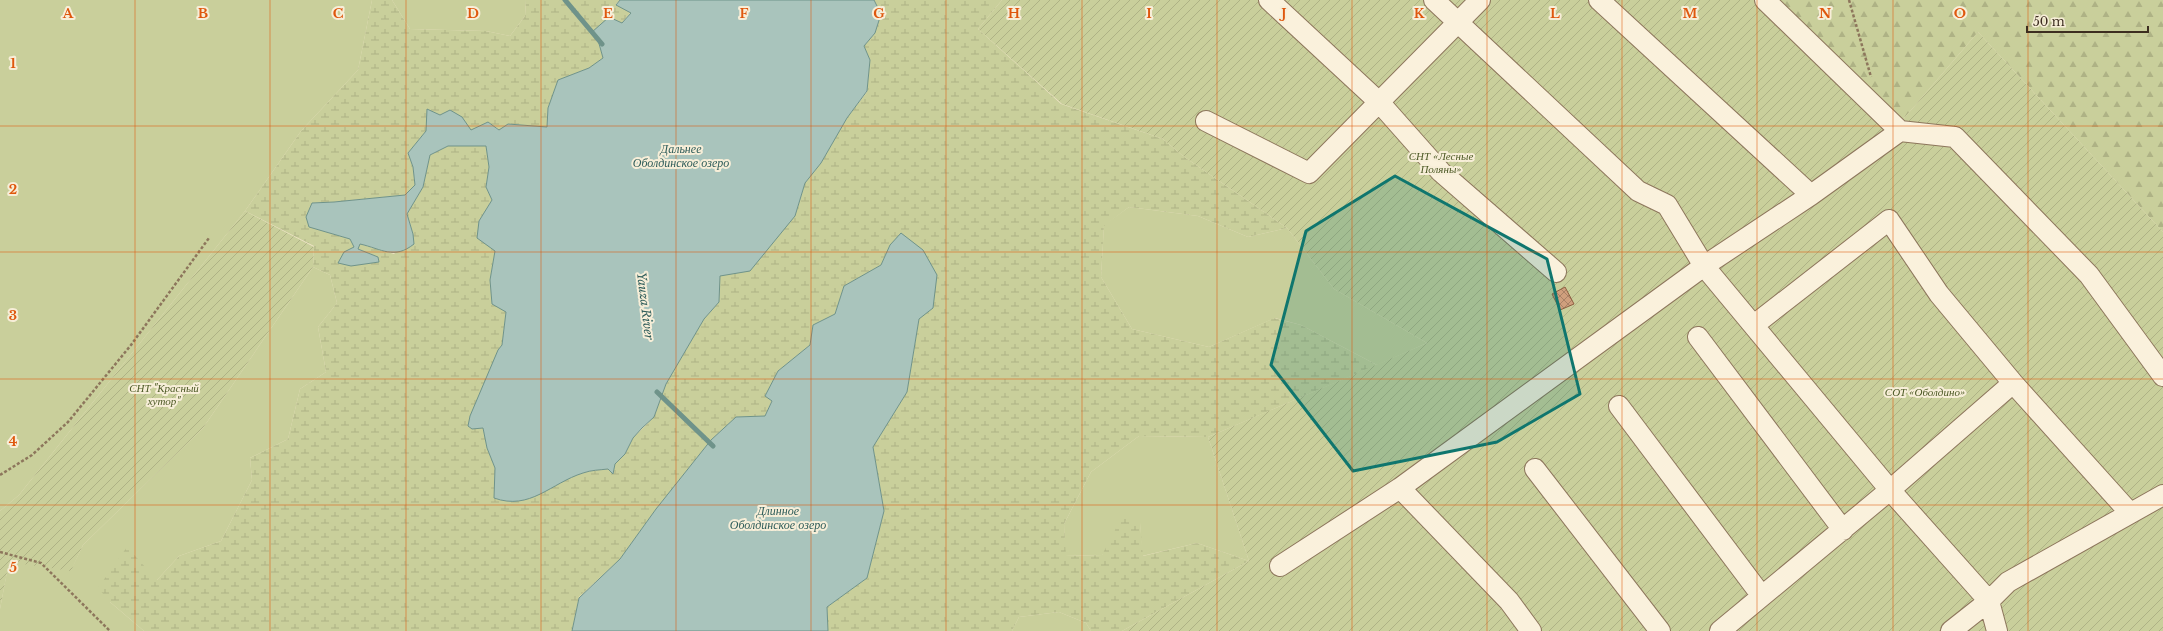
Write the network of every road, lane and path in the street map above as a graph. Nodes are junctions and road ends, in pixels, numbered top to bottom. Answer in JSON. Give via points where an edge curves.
{"nodes":[{"id":1,"x":1269,"y":0,"type":"edge"},
{"id":2,"x":1434,"y":0,"type":"edge"},
{"id":3,"x":1480,"y":0,"type":"edge"},
{"id":4,"x":1599,"y":0,"type":"edge"},
{"id":5,"x":1765,"y":0,"type":"edge"},
{"id":6,"x":1850,"y":0,"type":"edge"},
{"id":7,"x":1458,"y":22,"type":"junction"},
{"id":8,"x":1873,"y":82,"type":"dead end"},
{"id":9,"x":1379,"y":102,"type":"junction"},
{"id":10,"x":1206,"y":121,"type":"dead end"},
{"id":11,"x":1900,"y":131,"type":"junction"},
{"id":12,"x":1811,"y":195,"type":"junction"},
{"id":13,"x":209,"y":238,"type":"dead end"},
{"id":14,"x":1704,"y":266,"type":"junction"},
{"id":15,"x":1556,"y":272,"type":"dead end"},
{"id":16,"x":1754,"y":325,"type":"junction"},
{"id":17,"x":1698,"y":337,"type":"dead end"},
{"id":18,"x":2163,"y":376,"type":"edge"},
{"id":19,"x":2013,"y":383,"type":"junction"},
{"id":20,"x":1619,"y":406,"type":"dead end"},
{"id":21,"x":1536,"y":469,"type":"dead end"},
{"id":22,"x":0,"y":476,"type":"edge"},
{"id":23,"x":1400,"y":488,"type":"junction"},
{"id":24,"x":1890,"y":490,"type":"junction"},
{"id":25,"x":2163,"y":495,"type":"edge"},
{"id":26,"x":2130,"y":513,"type":"junction"},
{"id":27,"x":1843,"y":530,"type":"junction"},
{"id":28,"x":0,"y":552,"type":"edge"},
{"id":29,"x":1280,"y":566,"type":"dead end"},
{"id":30,"x":1761,"y":595,"type":"junction"},
{"id":31,"x":1989,"y":601,"type":"junction"},
{"id":32,"x":110,"y":631,"type":"edge"},
{"id":33,"x":1531,"y":631,"type":"edge"},
{"id":34,"x":1660,"y":631,"type":"edge"},
{"id":35,"x":1720,"y":631,"type":"edge"},
{"id":36,"x":1952,"y":631,"type":"edge"},
{"id":37,"x":1997,"y":631,"type":"edge"}],
"edges":[{"from":1,"to":9,"type":"lane"},
{"from":2,"to":7,"type":"lane"},
{"from":3,"to":7,"type":"lane"},
{"from":4,"to":12,"type":"lane"},
{"from":5,"to":11,"type":"lane"},
{"from":6,"to":8,"type":"path"},
{"from":7,"to":9,"type":"lane"},
{"from":7,"to":14,"type":"lane","via":[[1638,191],[1667,205]]},
{"from":9,"to":10,"type":"lane","via":[[1309,173]]},
{"from":9,"to":15,"type":"lane","via":[[1441,172]]},
{"from":11,"to":12,"type":"lane"},
{"from":11,"to":18,"type":"lane","via":[[1955,136],[2089,274]]},
{"from":12,"to":14,"type":"lane"},
{"from":13,"to":22,"type":"path","via":[[131,345],[68,422],[32,455]]},
{"from":14,"to":16,"type":"lane"},
{"from":14,"to":23,"type":"lane"},
{"from":16,"to":19,"type":"lane","via":[[1889,220],[1939,294]]},
{"from":16,"to":24,"type":"lane"},
{"from":17,"to":27,"type":"lane"},
{"from":19,"to":24,"type":"lane"},
{"from":19,"to":26,"type":"lane"},
{"from":20,"to":30,"type":"lane"},
{"from":21,"to":34,"type":"lane"},
{"from":23,"to":29,"type":"lane"},
{"from":23,"to":33,"type":"lane","via":[[1509,601]]},
{"from":24,"to":27,"type":"lane"},
{"from":24,"to":31,"type":"lane"},
{"from":25,"to":26,"type":"lane"},
{"from":26,"to":31,"type":"lane","via":[[2008,582]]},
{"from":27,"to":30,"type":"lane"},
{"from":28,"to":32,"type":"path","via":[[41,563]]},
{"from":30,"to":35,"type":"lane"},
{"from":31,"to":36,"type":"lane"},
{"from":31,"to":37,"type":"lane"}]}
